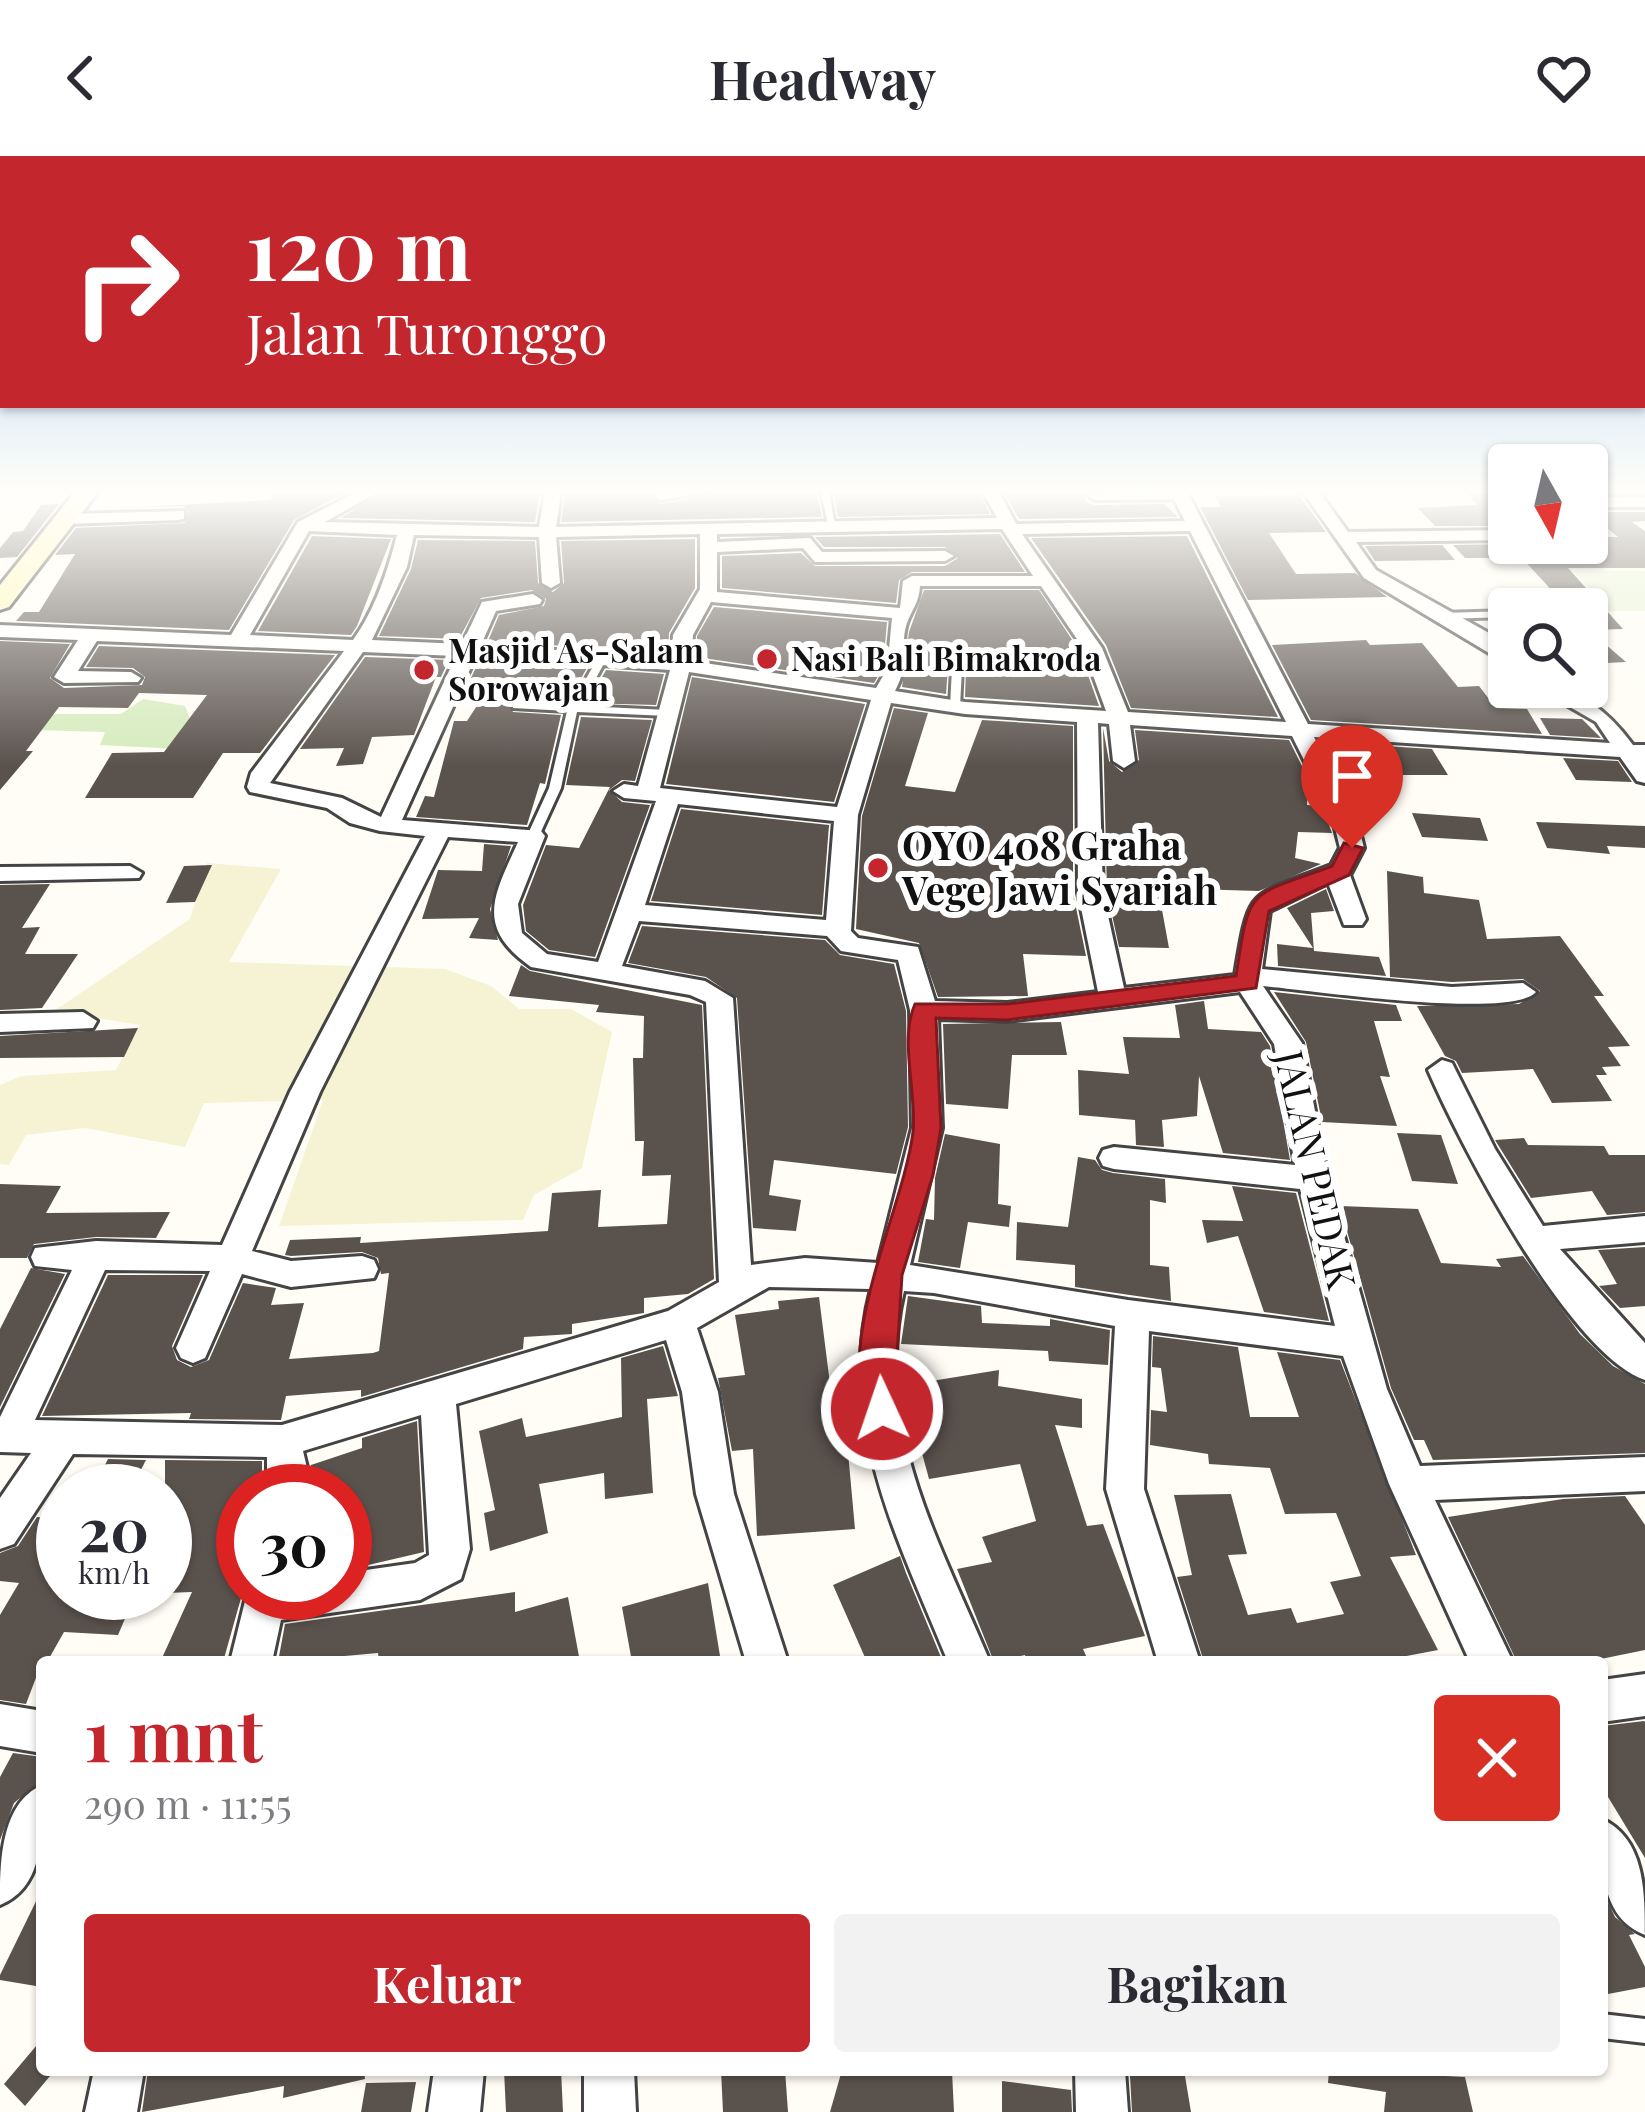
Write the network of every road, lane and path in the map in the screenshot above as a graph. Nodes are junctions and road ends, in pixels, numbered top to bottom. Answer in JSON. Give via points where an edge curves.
{"nodes":[{"id":1,"x":271,"y":583,"type":"edge"},
{"id":2,"x":391,"y":583,"type":"edge"},
{"id":3,"x":709,"y":583,"type":"edge"},
{"id":4,"x":912,"y":583,"type":"edge"},
{"id":5,"x":1049,"y":583,"type":"edge"},
{"id":6,"x":1227,"y":583,"type":"edge"},
{"id":7,"x":1383,"y":583,"type":"edge"},
{"id":8,"x":704,"y":596,"type":"junction"},
{"id":9,"x":533,"y":600,"type":"dead end"},
{"id":10,"x":905,"y":614,"type":"junction"},
{"id":11,"x":1488,"y":615,"type":"edge"},
{"id":12,"x":1442,"y":616,"type":"junction"},
{"id":13,"x":0,"y":631,"type":"edge"},
{"id":14,"x":91,"y":635,"type":"junction"},
{"id":15,"x":238,"y":640,"type":"junction"},
{"id":16,"x":1488,"y":640,"type":"edge"},
{"id":17,"x":360,"y":643,"type":"junction"},
{"id":18,"x":466,"y":649,"type":"junction"},
{"id":19,"x":602,"y":658,"type":"junction"},
{"id":20,"x":681,"y":665,"type":"junction"},
{"id":21,"x":957,"y":668,"type":"dead end"},
{"id":22,"x":131,"y":678,"type":"dead end"},
{"id":23,"x":585,"y":689,"type":"dead end"},
{"id":24,"x":883,"y":695,"type":"junction"},
{"id":25,"x":518,"y":706,"type":"dead end"},
{"id":26,"x":955,"y":707,"type":"junction"},
{"id":27,"x":1585,"y":708,"type":"edge"},
{"id":28,"x":572,"y":710,"type":"junction"},
{"id":29,"x":668,"y":713,"type":"junction"},
{"id":30,"x":1088,"y":717,"type":"junction"},
{"id":31,"x":1122,"y":719,"type":"junction"},
{"id":32,"x":1304,"y":728,"type":"junction"},
{"id":33,"x":1637,"y":752,"type":"edge"},
{"id":34,"x":1124,"y":761,"type":"dead end"},
{"id":35,"x":1645,"y":776,"type":"edge"},
{"id":36,"x":647,"y":793,"type":"junction"},
{"id":37,"x":846,"y":815,"type":"junction"},
{"id":38,"x":388,"y":826,"type":"junction"},
{"id":39,"x":440,"y":830,"type":"junction"},
{"id":40,"x":533,"y":836,"type":"junction"},
{"id":41,"x":130,"y":873,"type":"dead end"},
{"id":42,"x":1337,"y":873,"type":"junction"},
{"id":43,"x":0,"y":874,"type":"edge"},
{"id":44,"x":630,"y":912,"type":"junction"},
{"id":45,"x":1353,"y":919,"type":"dead end"},
{"id":46,"x":838,"y":929,"type":"junction"},
{"id":47,"x":607,"y":972,"type":"junction"},
{"id":48,"x":1248,"y":979,"type":"junction"},
{"id":49,"x":1523,"y":992,"type":"dead end"},
{"id":50,"x":1113,"y":997,"type":"junction"},
{"id":51,"x":924,"y":1010,"type":"junction"},
{"id":52,"x":83,"y":1021,"type":"dead end"},
{"id":53,"x":0,"y":1023,"type":"edge"},
{"id":54,"x":1442,"y":1070,"type":"dead end"},
{"id":55,"x":1114,"y":1158,"type":"dead end"},
{"id":56,"x":1313,"y":1179,"type":"junction"},
{"id":57,"x":1645,"y":1229,"type":"edge"},
{"id":58,"x":1535,"y":1238,"type":"junction"},
{"id":59,"x":96,"y":1254,"type":"junction"},
{"id":60,"x":47,"y":1257,"type":"dead end"},
{"id":61,"x":229,"y":1258,"type":"junction"},
{"id":62,"x":362,"y":1269,"type":"dead end"},
{"id":63,"x":887,"y":1275,"type":"junction"},
{"id":64,"x":736,"y":1286,"type":"junction"},
{"id":65,"x":1133,"y":1315,"type":"junction"},
{"id":66,"x":678,"y":1322,"type":"junction"},
{"id":67,"x":1357,"y":1343,"type":"junction"},
{"id":68,"x":194,"y":1348,"type":"dead end"},
{"id":69,"x":1645,"y":1365,"type":"edge"},
{"id":70,"x":437,"y":1394,"type":"junction"},
{"id":71,"x":4,"y":1436,"type":"edge"},
{"id":72,"x":61,"y":1439,"type":"junction"},
{"id":73,"x":282,"y":1441,"type":"junction"},
{"id":74,"x":287,"y":1464,"type":"edge"},
{"id":75,"x":1645,"y":1474,"type":"edge"},
{"id":76,"x":1408,"y":1484,"type":"junction"},
{"id":77,"x":0,"y":1531,"type":"edge"},
{"id":78,"x":372,"y":1588,"type":"edge"},
{"id":79,"x":261,"y":1620,"type":"edge"},
{"id":80,"x":252,"y":1656,"type":"edge"},
{"id":81,"x":764,"y":1656,"type":"edge"},
{"id":82,"x":966,"y":1656,"type":"edge"},
{"id":83,"x":1177,"y":1656,"type":"edge"},
{"id":84,"x":1489,"y":1656,"type":"edge"},
{"id":85,"x":1645,"y":1695,"type":"edge"},
{"id":86,"x":1608,"y":1700,"type":"edge"},
{"id":87,"x":0,"y":1726,"type":"edge"},
{"id":88,"x":36,"y":1731,"type":"edge"},
{"id":89,"x":36,"y":1818,"type":"edge"},
{"id":90,"x":1608,"y":1852,"type":"edge"},
{"id":91,"x":0,"y":1882,"type":"edge"},
{"id":92,"x":1645,"y":1912,"type":"edge"},
{"id":93,"x":1608,"y":2027,"type":"edge"},
{"id":94,"x":1645,"y":2031,"type":"edge"},
{"id":95,"x":118,"y":2076,"type":"edge"},
{"id":96,"x":458,"y":2076,"type":"edge"},
{"id":97,"x":609,"y":2076,"type":"edge"},
{"id":98,"x":1100,"y":2076,"type":"edge"},
{"id":99,"x":111,"y":2112,"type":"edge"},
{"id":100,"x":454,"y":2112,"type":"edge"},
{"id":101,"x":610,"y":2112,"type":"edge"},
{"id":102,"x":1102,"y":2112,"type":"edge"}],
"edges":[{"from":1,"to":15,"type":"street"},
{"from":2,"to":17,"type":"street"},
{"from":3,"to":8,"type":"street"},
{"from":4,"to":10,"type":"street"},
{"from":5,"to":31,"type":"street","via":[[1102,660]]},
{"from":6,"to":32,"type":"street"},
{"from":7,"to":12,"type":"street"},
{"from":8,"to":10,"type":"street"},
{"from":8,"to":20,"type":"street","via":[[686,625]]},
{"from":9,"to":18,"type":"street","via":[[493,603]]},
{"from":10,"to":24,"type":"street","via":[[897,669]]},
{"from":11,"to":12,"type":"lane"},
{"from":12,"to":16,"type":"street"},
{"from":13,"to":14,"type":"street"},
{"from":14,"to":15,"type":"street"},
{"from":14,"to":22,"type":"street","via":[[64,677]]},
{"from":15,"to":17,"type":"street"},
{"from":17,"to":18,"type":"street"},
{"from":17,"to":38,"type":"street","via":[[258,788],[334,803]]},
{"from":18,"to":19,"type":"street"},
{"from":18,"to":38,"type":"street"},
{"from":19,"to":20,"type":"street"},
{"from":19,"to":23,"type":"lane"},
{"from":20,"to":24,"type":"street"},
{"from":20,"to":29,"type":"street"},
{"from":21,"to":26,"type":"lane"},
{"from":24,"to":26,"type":"street"},
{"from":24,"to":37,"type":"street"},
{"from":25,"to":28,"type":"lane"},
{"from":26,"to":30,"type":"street"},
{"from":27,"to":33,"type":"street"},
{"from":28,"to":29,"type":"lane"},
{"from":28,"to":40,"type":"lane","via":[[556,788]]},
{"from":29,"to":36,"type":"street"},
{"from":30,"to":31,"type":"street"},
{"from":30,"to":50,"type":"street","via":[[1085,880]]},
{"from":31,"to":32,"type":"street"},
{"from":31,"to":34,"type":"street"},
{"from":32,"to":33,"type":"street"},
{"from":32,"to":42,"type":"street","via":[[1352,848]]},
{"from":33,"to":35,"type":"street"},
{"from":36,"to":37,"type":"street"},
{"from":36,"to":44,"type":"street"},
{"from":37,"to":46,"type":"street"},
{"from":38,"to":39,"type":"street"},
{"from":39,"to":40,"type":"street"},
{"from":39,"to":61,"type":"street"},
{"from":40,"to":47,"type":"street","via":[[504,906],[512,941],[540,961]]},
{"from":41,"to":43,"type":"street"},
{"from":42,"to":45,"type":"street"},
{"from":42,"to":48,"type":"street","via":[[1258,909]]},
{"from":44,"to":46,"type":"street"},
{"from":44,"to":47,"type":"street"},
{"from":46,"to":51,"type":"street","via":[[847,944],[909,952]]},
{"from":47,"to":64,"type":"street","via":[[718,998]]},
{"from":48,"to":49,"type":"street","via":[[1452,996]]},
{"from":48,"to":50,"type":"street"},
{"from":48,"to":56,"type":"street","name":"JALAN PEDAK","via":[[1288,1043]]},
{"from":50,"to":51,"type":"street","via":[[1007,1012]]},
{"from":51,"to":63,"type":"street","via":[[927,1128]]},
{"from":52,"to":53,"type":"street"},
{"from":54,"to":58,"type":"street","via":[[1477,1152]]},
{"from":55,"to":56,"type":"street"},
{"from":56,"to":67,"type":"street","name":"JALAN PEDAK"},
{"from":57,"to":58,"type":"street"},
{"from":58,"to":69,"type":"street"},
{"from":59,"to":60,"type":"street"},
{"from":59,"to":61,"type":"street"},
{"from":59,"to":71,"type":"street"},
{"from":61,"to":62,"type":"street","via":[[291,1274]]},
{"from":61,"to":68,"type":"street"},
{"from":63,"to":64,"type":"street","via":[[784,1272]]},
{"from":63,"to":65,"type":"street"},
{"from":63,"to":82,"type":"street","via":[[878,1355],[884,1445]]},
{"from":64,"to":66,"type":"street"},
{"from":65,"to":67,"type":"street"},
{"from":65,"to":83,"type":"street","via":[[1125,1489]]},
{"from":66,"to":70,"type":"street"},
{"from":66,"to":81,"type":"street","via":[[700,1392],[715,1494]]},
{"from":67,"to":76,"type":"street","name":"JALAN PEDAK"},
{"from":70,"to":73,"type":"street"},
{"from":70,"to":78,"type":"street","via":[[447,1566],[420,1581]]},
{"from":71,"to":72,"type":"street"},
{"from":72,"to":73,"type":"street"},
{"from":72,"to":77,"type":"street"},
{"from":73,"to":74,"type":"street"},
{"from":75,"to":76,"type":"street"},
{"from":76,"to":84,"type":"street","name":"JALAN PEDAK"},
{"from":79,"to":80,"type":"street"},
{"from":85,"to":86,"type":"street"},
{"from":87,"to":88,"type":"street"},
{"from":89,"to":91,"type":"street"},
{"from":90,"to":92,"type":"street"},
{"from":93,"to":94,"type":"lane"},
{"from":95,"to":99,"type":"street"},
{"from":96,"to":100,"type":"street"},
{"from":97,"to":101,"type":"street"},
{"from":98,"to":102,"type":"street"}]}
